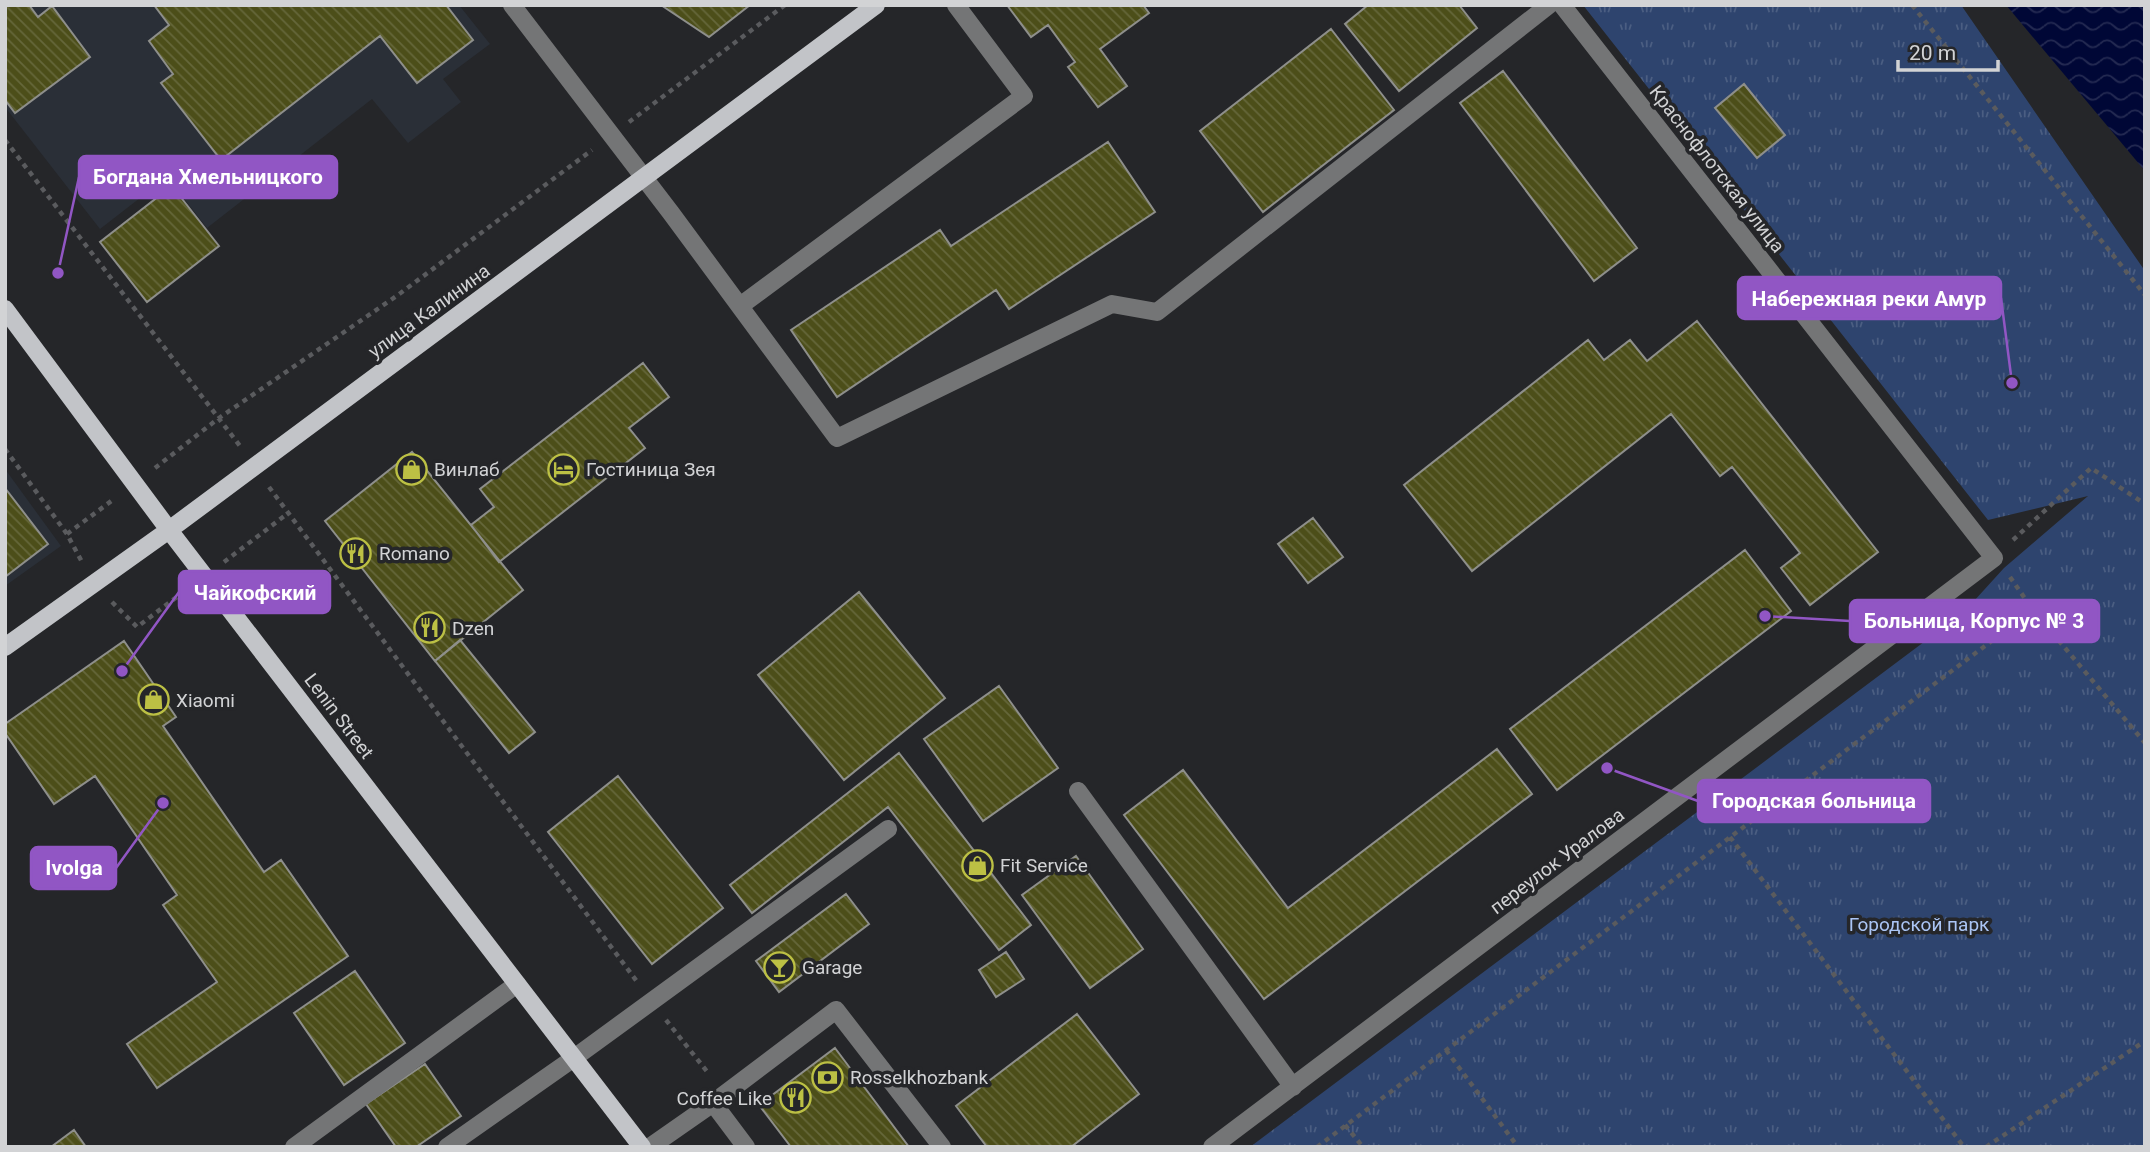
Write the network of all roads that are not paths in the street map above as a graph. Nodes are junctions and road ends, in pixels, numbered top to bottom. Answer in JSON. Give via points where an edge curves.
{"nodes":[{"id":1,"x":512,"y":5,"type":"edge"},
{"id":2,"x":876,"y":5,"type":"edge"},
{"id":3,"x":956,"y":5,"type":"edge"},
{"id":4,"x":1549,"y":5,"type":"edge"},
{"id":5,"x":1562,"y":5,"type":"edge"},
{"id":6,"x":644,"y":178,"type":"junction"},
{"id":7,"x":740,"y":306,"type":"junction"},
{"id":8,"x":5,"y":309,"type":"edge"},
{"id":9,"x":169,"y":530,"type":"junction"},
{"id":10,"x":1999,"y":563,"type":"joint"},
{"id":11,"x":5,"y":647,"type":"edge"},
{"id":12,"x":1078,"y":791,"type":"dead end"},
{"id":13,"x":888,"y":829,"type":"dead end"},
{"id":14,"x":517,"y":984,"type":"junction"},
{"id":15,"x":574,"y":1058,"type":"junction"},
{"id":16,"x":1293,"y":1087,"type":"junction"},
{"id":17,"x":719,"y":1099,"type":"junction"},
{"id":18,"x":294,"y":1147,"type":"edge"},
{"id":19,"x":447,"y":1147,"type":"edge"},
{"id":20,"x":642,"y":1147,"type":"edge"},
{"id":21,"x":650,"y":1147,"type":"edge"},
{"id":22,"x":746,"y":1147,"type":"edge"},
{"id":23,"x":942,"y":1147,"type":"edge"},
{"id":24,"x":1212,"y":1147,"type":"edge"}],
"edges":[{"from":1,"to":6,"type":"street"},
{"from":2,"to":6,"type":"main road","name":"улица Калинина"},
{"from":3,"to":7,"type":"street","via":[[1024,96]]},
{"from":4,"to":7,"type":"street","via":[[1157,312],[1112,304],[837,438]]},
{"from":5,"to":10,"type":"street","name":"Краснофлотская улица"},
{"from":6,"to":7,"type":"street"},
{"from":6,"to":9,"type":"main road","name":"улица Калинина"},
{"from":8,"to":9,"type":"main road","name":"Lenin Street"},
{"from":9,"to":11,"type":"main road","name":"улица Калинина"},
{"from":9,"to":14,"type":"main road","name":"Lenin Street"},
{"from":10,"to":16,"type":"street","name":"переулок Уралова"},
{"from":12,"to":16,"type":"street"},
{"from":13,"to":15,"type":"street"},
{"from":14,"to":15,"type":"main road","name":"Lenin Street"},
{"from":14,"to":18,"type":"street"},
{"from":15,"to":19,"type":"street"},
{"from":15,"to":20,"type":"main road","name":"Lenin Street"},
{"from":16,"to":24,"type":"street","name":"переулок Уралова"},
{"from":17,"to":21,"type":"street"},
{"from":17,"to":22,"type":"street"},
{"from":17,"to":23,"type":"street","via":[[836,1010]]}]}
